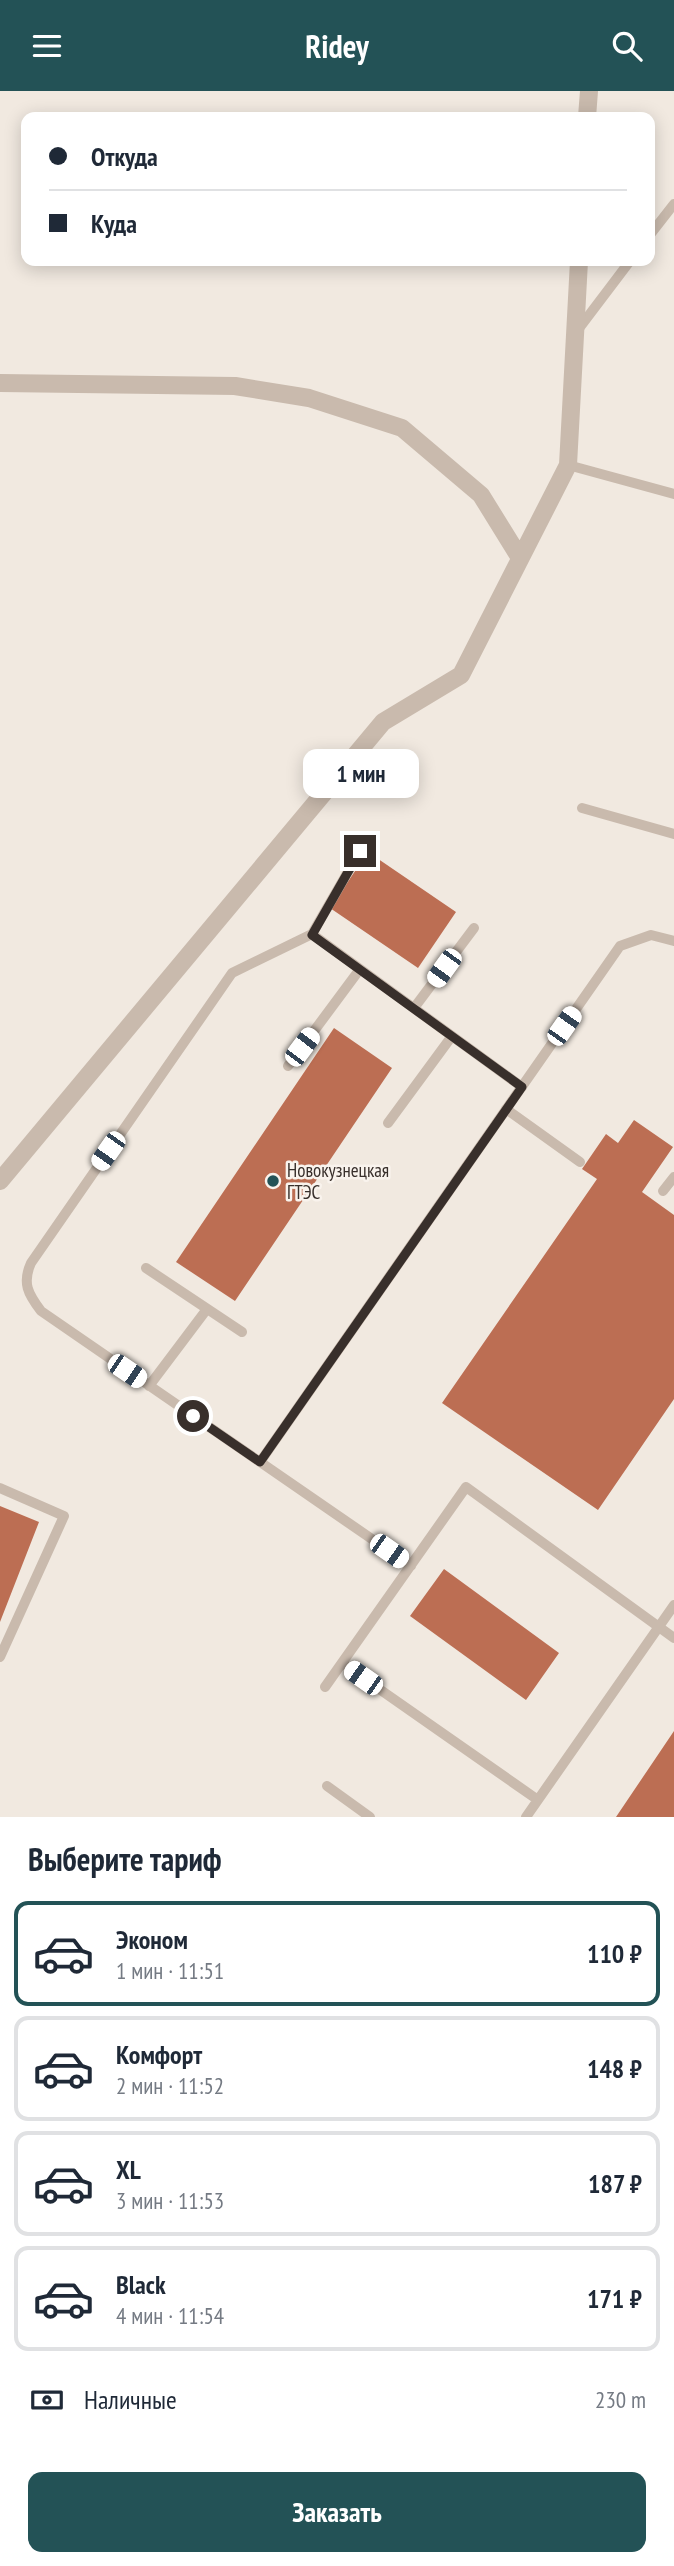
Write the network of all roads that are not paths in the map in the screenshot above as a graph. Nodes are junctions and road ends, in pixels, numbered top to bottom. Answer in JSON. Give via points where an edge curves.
{"nodes":[{"id":1,"x":589,"y":91,"type":"edge"},
{"id":2,"x":587,"y":112,"type":"edge"},
{"id":3,"x":674,"y":204,"type":"edge"},
{"id":4,"x":655,"y":228,"type":"edge"},
{"id":5,"x":579,"y":266,"type":"edge"},
{"id":6,"x":627,"y":266,"type":"edge"},
{"id":7,"x":575,"y":334,"type":"junction"},
{"id":8,"x":0,"y":383,"type":"edge"},
{"id":9,"x":568,"y":465,"type":"junction"},
{"id":10,"x":674,"y":494,"type":"edge"},
{"id":11,"x":520,"y":558,"type":"junction"},
{"id":12,"x":582,"y":808,"type":"dead end"},
{"id":13,"x":674,"y":834,"type":"edge"},
{"id":14,"x":360,"y":851,"type":"dead end"},
{"id":15,"x":474,"y":928,"type":"dead end"},
{"id":16,"x":312,"y":935,"type":"junction"},
{"id":17,"x":674,"y":941,"type":"edge"},
{"id":18,"x":360,"y":969,"type":"junction"},
{"id":19,"x":414,"y":1008,"type":"junction"},
{"id":20,"x":452,"y":1036,"type":"junction"},
{"id":21,"x":288,"y":1066,"type":"dead end"},
{"id":22,"x":522,"y":1087,"type":"junction"},
{"id":23,"x":506,"y":1109,"type":"junction"},
{"id":24,"x":388,"y":1123,"type":"dead end"},
{"id":25,"x":580,"y":1161,"type":"dead end"},
{"id":26,"x":674,"y":1177,"type":"edge"},
{"id":27,"x":0,"y":1181,"type":"edge"},
{"id":28,"x":663,"y":1191,"type":"dead end"},
{"id":29,"x":146,"y":1268,"type":"dead end"},
{"id":30,"x":207,"y":1308,"type":"junction"},
{"id":31,"x":242,"y":1332,"type":"dead end"},
{"id":32,"x":149,"y":1386,"type":"junction"},
{"id":33,"x":260,"y":1462,"type":"junction"},
{"id":34,"x":0,"y":1488,"type":"edge"},
{"id":35,"x":411,"y":1566,"type":"junction"},
{"id":36,"x":674,"y":1605,"type":"edge"},
{"id":37,"x":659,"y":1627,"type":"junction"},
{"id":38,"x":674,"y":1638,"type":"edge"},
{"id":39,"x":0,"y":1657,"type":"edge"},
{"id":40,"x":342,"y":1663,"type":"junction"},
{"id":41,"x":325,"y":1687,"type":"dead end"},
{"id":42,"x":327,"y":1786,"type":"dead end"},
{"id":43,"x":538,"y":1800,"type":"junction"},
{"id":44,"x":370,"y":1817,"type":"edge"},
{"id":45,"x":526,"y":1817,"type":"edge"}],
"edges":[{"from":1,"to":2,"type":"street"},
{"from":3,"to":4,"type":"lane"},
{"from":5,"to":7,"type":"street"},
{"from":6,"to":7,"type":"lane"},
{"from":7,"to":9,"type":"street"},
{"from":8,"to":11,"type":"street","via":[[235,386],[309,398],[402,428],[481,495]]},
{"from":9,"to":10,"type":"lane"},
{"from":9,"to":11,"type":"street"},
{"from":11,"to":27,"type":"street","via":[[461,675],[383,722]]},
{"from":12,"to":13,"type":"lane"},
{"from":14,"to":16,"type":"lane"},
{"from":15,"to":19,"type":"lane"},
{"from":16,"to":18,"type":"lane"},
{"from":16,"to":32,"type":"lane","via":[[232,973],[25,1278],[41,1311]]},
{"from":17,"to":22,"type":"lane","via":[[651,935],[620,946]]},
{"from":18,"to":19,"type":"lane"},
{"from":18,"to":21,"type":"lane"},
{"from":19,"to":20,"type":"lane"},
{"from":20,"to":22,"type":"lane"},
{"from":20,"to":24,"type":"lane"},
{"from":22,"to":23,"type":"lane"},
{"from":23,"to":25,"type":"lane"},
{"from":23,"to":33,"type":"lane"},
{"from":26,"to":28,"type":"lane"},
{"from":29,"to":30,"type":"lane"},
{"from":30,"to":31,"type":"lane"},
{"from":30,"to":32,"type":"lane"},
{"from":32,"to":33,"type":"lane"},
{"from":33,"to":35,"type":"lane"},
{"from":34,"to":39,"type":"lane","via":[[64,1516]]},
{"from":35,"to":37,"type":"lane","via":[[466,1487]]},
{"from":35,"to":40,"type":"lane"},
{"from":36,"to":37,"type":"lane"},
{"from":37,"to":38,"type":"lane"},
{"from":37,"to":43,"type":"lane"},
{"from":40,"to":41,"type":"lane"},
{"from":40,"to":43,"type":"lane"},
{"from":42,"to":44,"type":"lane"},
{"from":43,"to":45,"type":"lane"}]}
